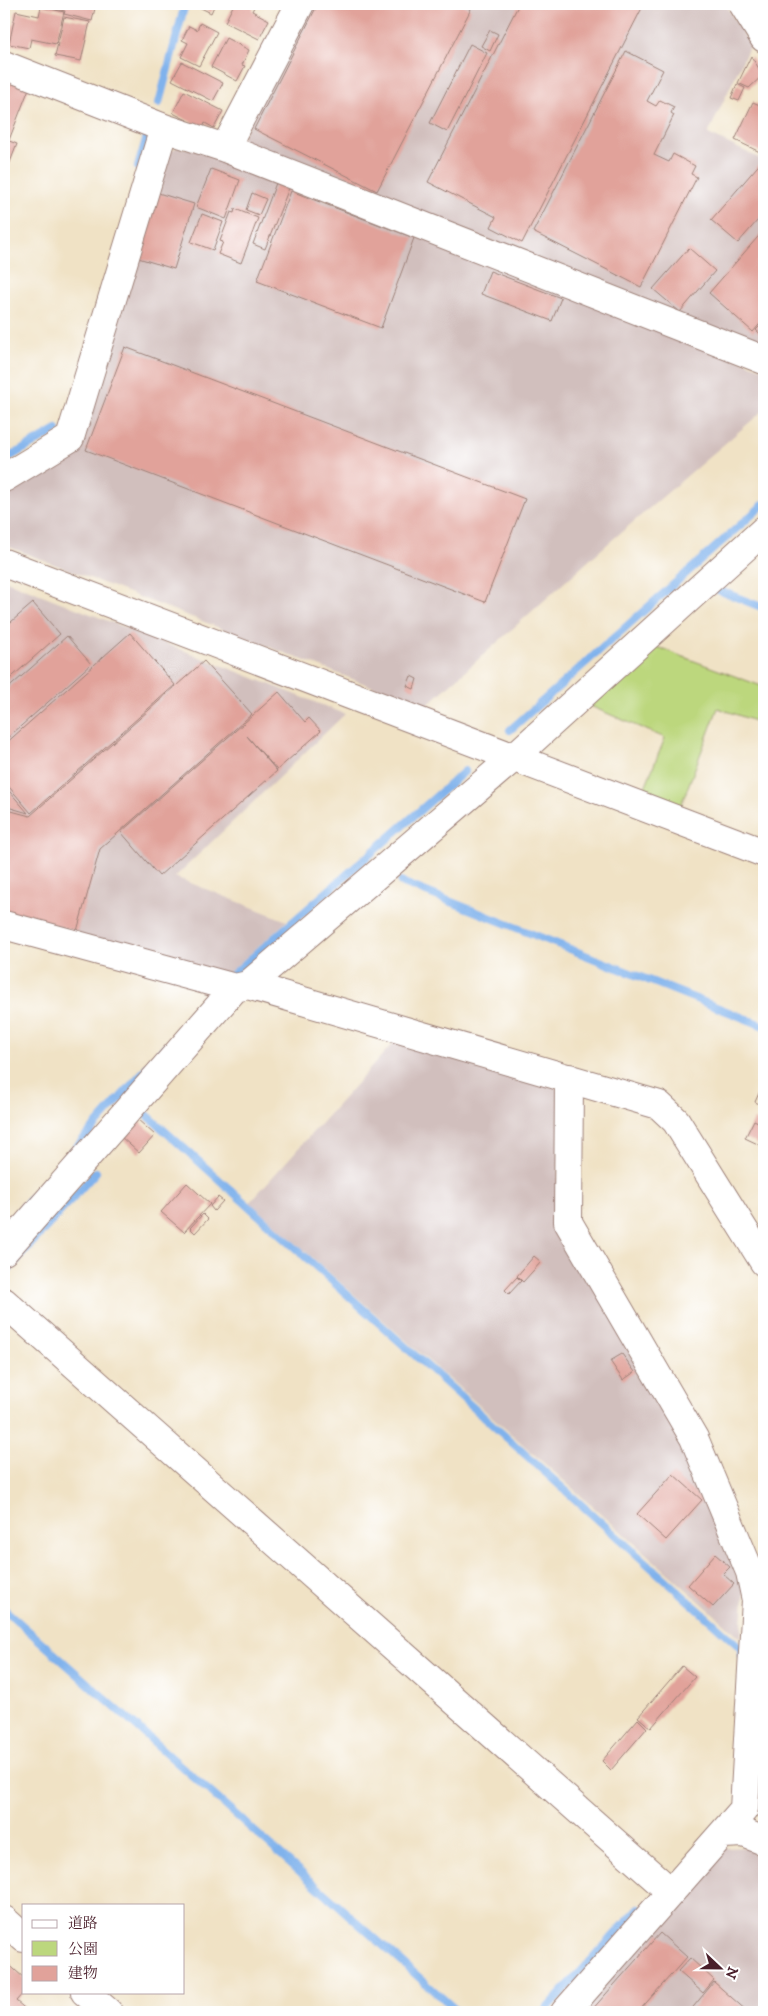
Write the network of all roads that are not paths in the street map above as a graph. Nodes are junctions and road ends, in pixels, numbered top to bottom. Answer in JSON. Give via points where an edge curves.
{"nodes":[{"id":1,"x":300,"y":4,"type":"edge"},
{"id":2,"x":743,"y":4,"type":"edge"},
{"id":3,"x":764,"y":38,"type":"edge"},
{"id":4,"x":4,"y":65,"type":"edge"},
{"id":5,"x":164,"y":128,"type":"junction"},
{"id":6,"x":225,"y":148,"type":"junction"},
{"id":7,"x":764,"y":360,"type":"edge"},
{"id":8,"x":4,"y":478,"type":"edge"},
{"id":9,"x":764,"y":530,"type":"edge"},
{"id":10,"x":4,"y":563,"type":"edge"},
{"id":11,"x":513,"y":758,"type":"junction"},
{"id":12,"x":764,"y":853,"type":"edge"},
{"id":13,"x":4,"y":925,"type":"edge"},
{"id":14,"x":242,"y":986,"type":"junction"},
{"id":15,"x":569,"y":1078,"type":"junction"},
{"id":16,"x":4,"y":1251,"type":"edge"},
{"id":17,"x":764,"y":1262,"type":"edge"},
{"id":18,"x":4,"y":1302,"type":"edge"},
{"id":19,"x":723,"y":1834,"type":"junction"},
{"id":20,"x":764,"y":1841,"type":"edge"},
{"id":21,"x":671,"y":1892,"type":"junction"},
{"id":22,"x":4,"y":1920,"type":"edge"},
{"id":23,"x":22,"y":1936,"type":"edge"},
{"id":24,"x":87,"y":1994,"type":"edge"},
{"id":25,"x":108,"y":2012,"type":"edge"},
{"id":26,"x":566,"y":2012,"type":"edge"}],
"edges":[{"from":1,"to":6,"type":"street"},
{"from":2,"to":3,"type":"street"},
{"from":4,"to":5,"type":"street"},
{"from":5,"to":6,"type":"street"},
{"from":5,"to":8,"type":"street","via":[[70,438]]},
{"from":6,"to":7,"type":"street"},
{"from":9,"to":11,"type":"street"},
{"from":10,"to":11,"type":"street"},
{"from":11,"to":12,"type":"street"},
{"from":11,"to":14,"type":"street"},
{"from":13,"to":14,"type":"street"},
{"from":14,"to":15,"type":"street"},
{"from":14,"to":16,"type":"street"},
{"from":15,"to":17,"type":"street","via":[[659,1104],[676,1121]]},
{"from":15,"to":19,"type":"street","via":[[568,1222],[694,1438],[750,1572],[756,1600],[744,1809]]},
{"from":18,"to":21,"type":"street"},
{"from":19,"to":20,"type":"street","via":[[744,1833]]},
{"from":19,"to":21,"type":"street"},
{"from":21,"to":26,"type":"street"},
{"from":22,"to":23,"type":"street"},
{"from":24,"to":25,"type":"street"}]}
